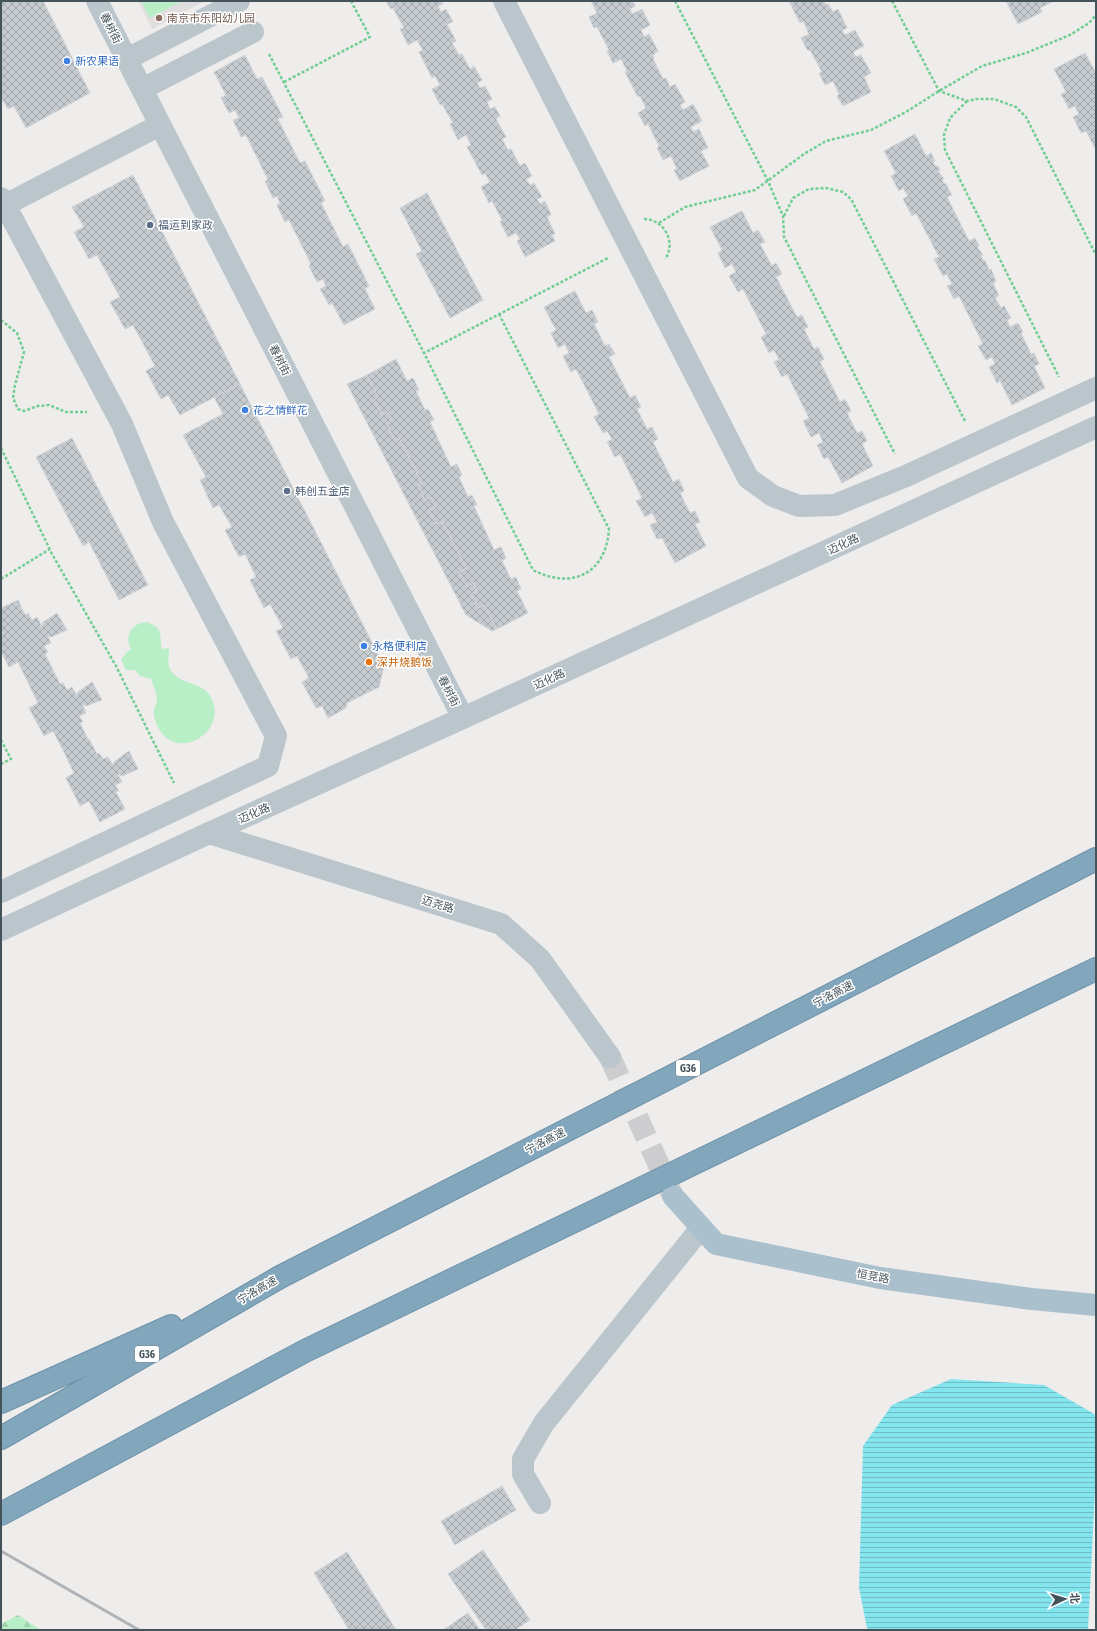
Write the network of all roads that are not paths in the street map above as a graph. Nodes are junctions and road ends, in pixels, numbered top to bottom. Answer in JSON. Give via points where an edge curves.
{"nodes":[{"id":1,"x":98,"y":1,"type":"edge"},
{"id":2,"x":239,"y":1,"type":"edge"},
{"id":3,"x":504,"y":1,"type":"edge"},
{"id":4,"x":253,"y":32,"type":"dead end"},
{"id":5,"x":127,"y":59,"type":"junction"},
{"id":6,"x":142,"y":89,"type":"junction"},
{"id":7,"x":160,"y":125,"type":"junction"},
{"id":8,"x":3,"y":201,"type":"edge"},
{"id":9,"x":1096,"y":388,"type":"edge"},
{"id":10,"x":1096,"y":427,"type":"edge"},
{"id":11,"x":463,"y":718,"type":"junction"},
{"id":12,"x":209,"y":833,"type":"junction"},
{"id":13,"x":1096,"y":859,"type":"edge"},
{"id":14,"x":1,"y":892,"type":"edge"},
{"id":15,"x":1,"y":930,"type":"edge"},
{"id":16,"x":1096,"y":969,"type":"edge"},
{"id":17,"x":610,"y":1056,"type":"tunnel mouth"},
{"id":18,"x":673,"y":1196,"type":"tunnel mouth"},
{"id":19,"x":701,"y":1228,"type":"junction"},
{"id":20,"x":280,"y":1277,"type":"junction"},
{"id":21,"x":1096,"y":1305,"type":"edge"},
{"id":22,"x":1,"y":1402,"type":"edge"},
{"id":23,"x":7,"y":1435,"type":"edge"},
{"id":24,"x":88,"y":1474,"type":"junction"},
{"id":25,"x":540,"y":1503,"type":"dead end"},
{"id":26,"x":1,"y":1514,"type":"edge"},
{"id":27,"x":1,"y":1527,"type":"edge"}],
"edges":[{"from":1,"to":5,"type":"street","name":"春树街"},
{"from":2,"to":5,"type":"street"},
{"from":3,"to":9,"type":"street","via":[[748,478],[772,496],[799,506],[835,505],[906,476]]},
{"from":4,"to":6,"type":"street"},
{"from":5,"to":6,"type":"street","name":"春树街"},
{"from":6,"to":7,"type":"street","name":"春树街"},
{"from":7,"to":8,"type":"street"},
{"from":7,"to":11,"type":"street","name":"春树街"},
{"from":8,"to":14,"type":"street","via":[[122,424],[163,522],[276,736],[268,766]]},
{"from":10,"to":11,"type":"street","name":"迈化路"},
{"from":11,"to":12,"type":"street","name":"迈化路"},
{"from":12,"to":15,"type":"street","name":"迈化路"},
{"from":12,"to":17,"type":"street","name":"迈尧路","via":[[501,924],[540,959]]},
{"from":13,"to":20,"type":"highway","name":"宁洛高速","number":"G36"},
{"from":16,"to":24,"type":"highway","via":[[305,1351]]},
{"from":18,"to":19,"type":"main road","name":"恒竞路"},
{"from":19,"to":21,"type":"main road","name":"恒竞路","via":[[716,1244],[880,1278],[1032,1300]]},
{"from":19,"to":25,"type":"street","via":[[544,1423],[523,1459],[523,1474]]},
{"from":20,"to":22,"type":"highway"},
{"from":20,"to":23,"type":"highway","name":"宁洛高速","number":"G36"},
{"from":24,"to":26,"type":"highway"},
{"from":24,"to":27,"type":"highway"}]}
